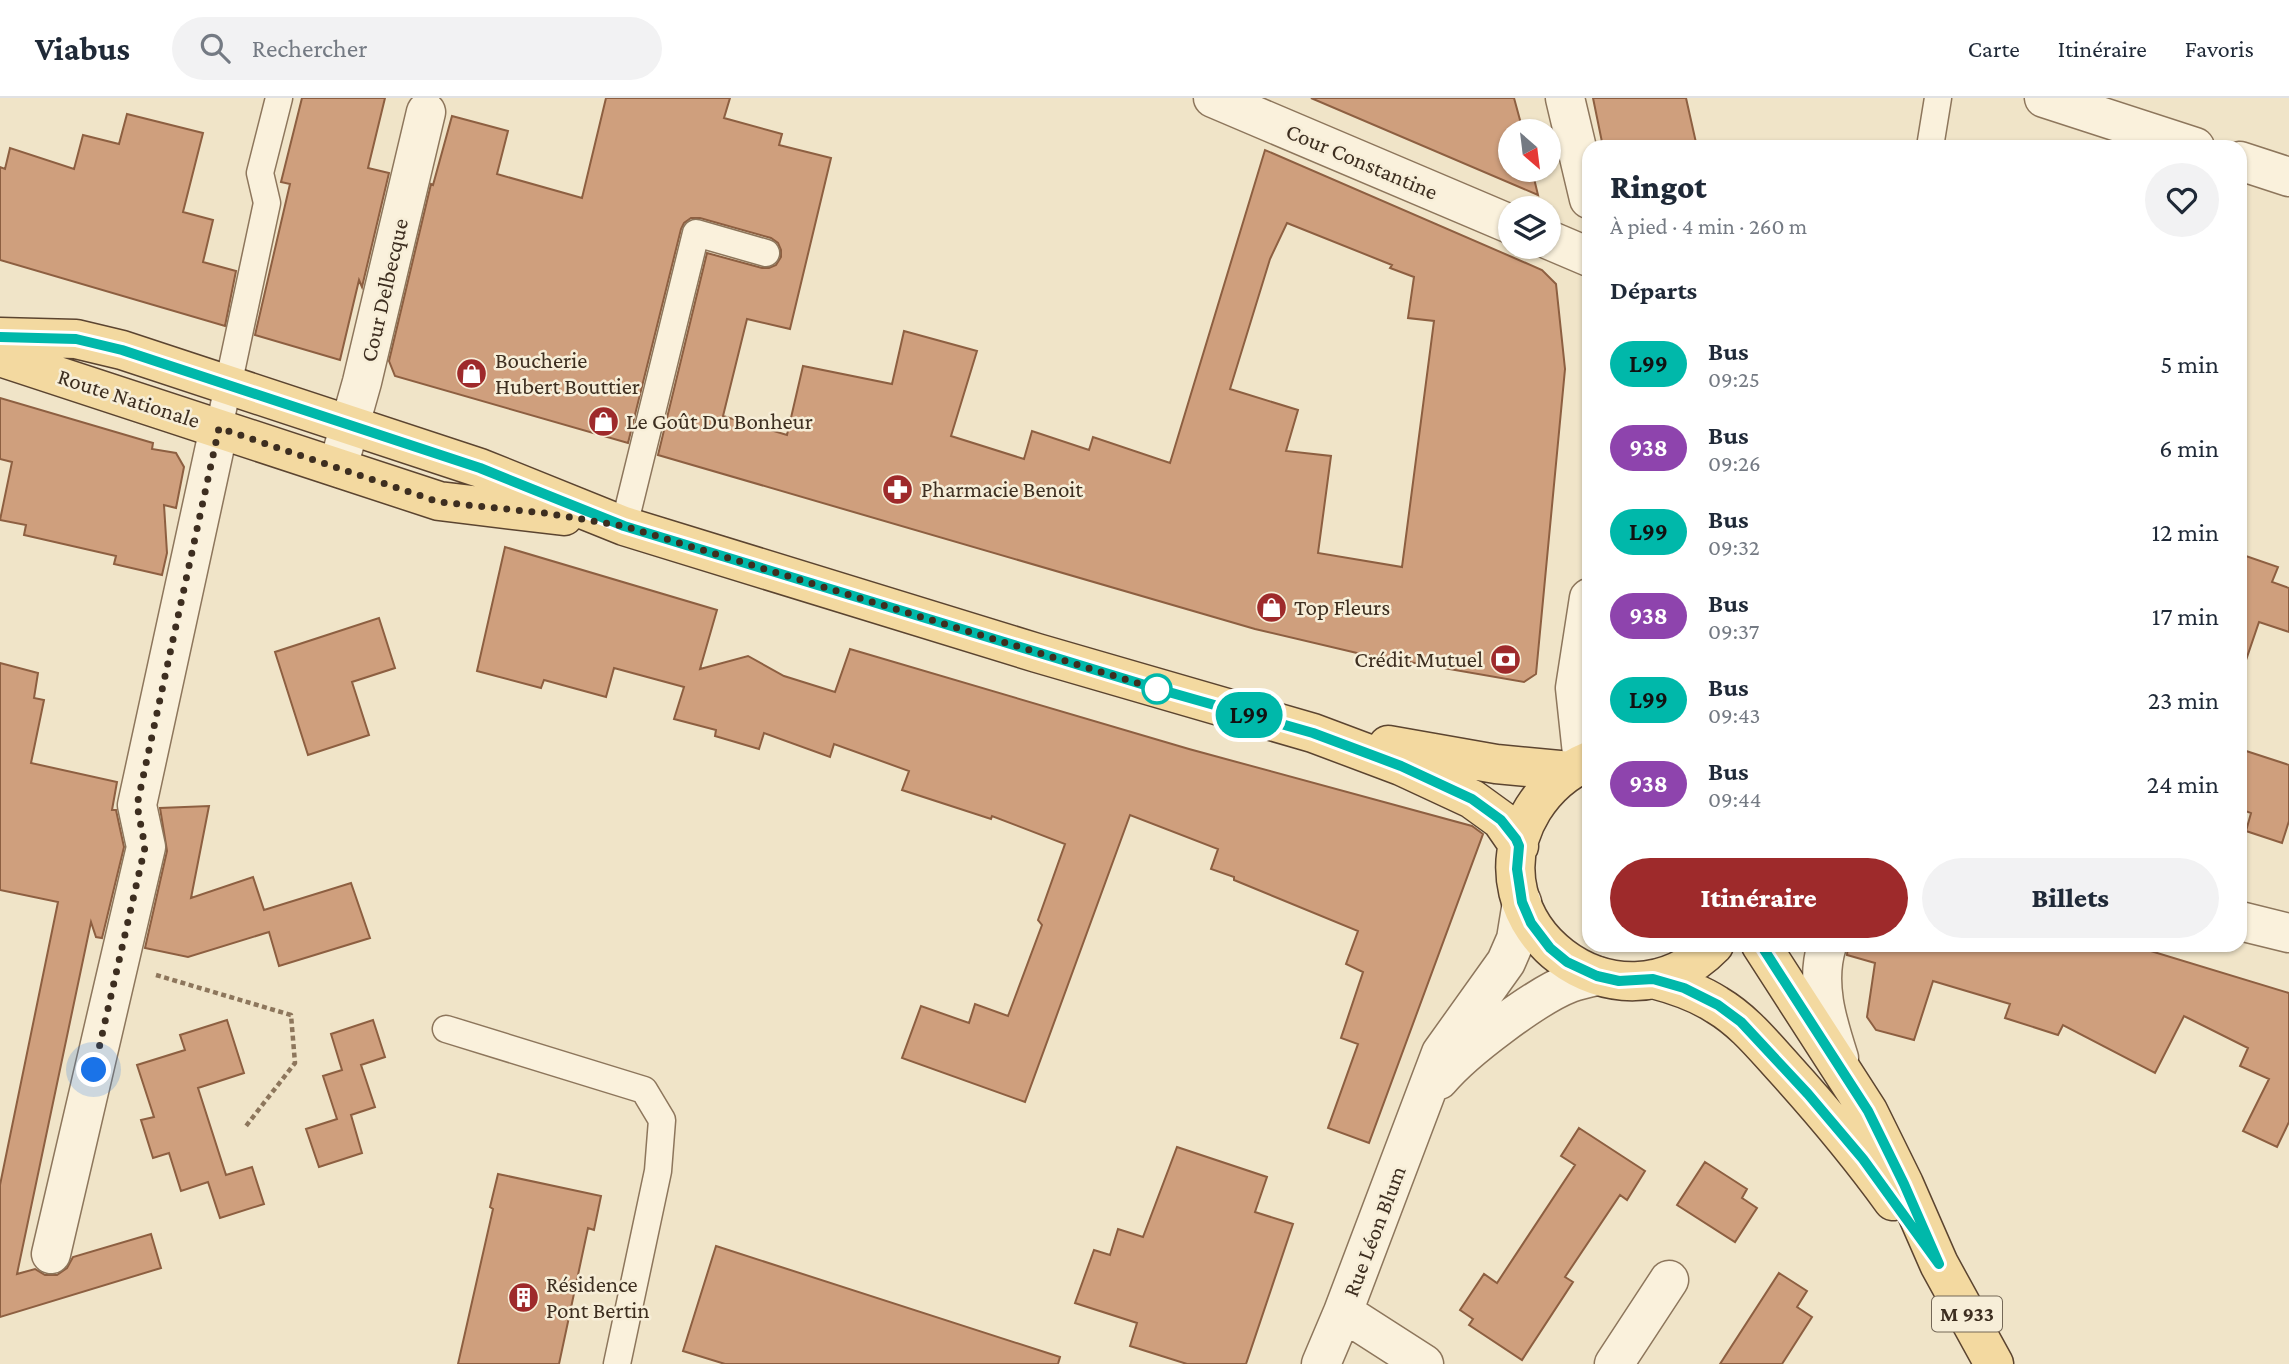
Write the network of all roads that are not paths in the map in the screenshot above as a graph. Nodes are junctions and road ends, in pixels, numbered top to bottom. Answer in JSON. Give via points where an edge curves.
{"nodes":[{"id":1,"x":279,"y":98,"type":"edge"},
{"id":2,"x":1213,"y":98,"type":"edge"},
{"id":3,"x":1565,"y":98,"type":"edge"},
{"id":4,"x":1938,"y":98,"type":"edge"},
{"id":5,"x":2044,"y":98,"type":"edge"},
{"id":6,"x":426,"y":112,"type":"dead end"},
{"id":7,"x":1931,"y":140,"type":"edge"},
{"id":8,"x":2173,"y":140,"type":"edge"},
{"id":9,"x":2247,"y":164,"type":"edge"},
{"id":10,"x":1582,"y":170,"type":"edge"},
{"id":11,"x":2289,"y":177,"type":"edge"},
{"id":12,"x":1498,"y":219,"type":"edge"},
{"id":13,"x":1561,"y":245,"type":"edge"},
{"id":14,"x":766,"y":253,"type":"dead end"},
{"id":15,"x":1582,"y":254,"type":"edge"},
{"id":16,"x":0,"y":337,"type":"edge"},
{"id":17,"x":0,"y":356,"type":"edge"},
{"id":18,"x":228,"y":384,"type":"junction"},
{"id":19,"x":349,"y":426,"type":"junction"},
{"id":20,"x":219,"y":428,"type":"junction"},
{"id":21,"x":338,"y":467,"type":"junction"},
{"id":22,"x":624,"y":526,"type":"junction"},
{"id":23,"x":1582,"y":642,"type":"edge"},
{"id":24,"x":1313,"y":733,"type":"junction"},
{"id":25,"x":1581,"y":765,"type":"edge"},
{"id":26,"x":1519,"y":846,"type":"junction"},
{"id":27,"x":1522,"y":902,"type":"junction"},
{"id":28,"x":2247,"y":923,"type":"edge"},
{"id":29,"x":2287,"y":932,"type":"edge"},
{"id":30,"x":1705,"y":952,"type":"edge"},
{"id":31,"x":1766,"y":952,"type":"edge"},
{"id":32,"x":1825,"y":952,"type":"edge"},
{"id":33,"x":1597,"y":976,"type":"junction"},
{"id":34,"x":1653,"y":979,"type":"junction"},
{"id":35,"x":446,"y":1028,"type":"dead end"},
{"id":36,"x":1843,"y":1070,"type":"junction"},
{"id":37,"x":1425,"y":1097,"type":"junction"},
{"id":38,"x":51,"y":1254,"type":"dead end"},
{"id":39,"x":1939,"y":1264,"type":"junction"},
{"id":40,"x":1669,"y":1280,"type":"dead end"},
{"id":41,"x":1343,"y":1312,"type":"junction"},
{"id":42,"x":617,"y":1364,"type":"edge"},
{"id":43,"x":1321,"y":1364,"type":"edge"},
{"id":44,"x":1424,"y":1364,"type":"edge"},
{"id":45,"x":1614,"y":1364,"type":"edge"},
{"id":46,"x":1994,"y":1364,"type":"edge"}],
"edges":[{"from":1,"to":18,"type":"lane","via":[[260,173],[267,203]]},
{"from":2,"to":12,"type":"street","name":"Cour Constantine"},
{"from":3,"to":10,"type":"street"},
{"from":4,"to":7,"type":"lane"},
{"from":5,"to":8,"type":"street"},
{"from":6,"to":19,"type":"street","name":"Cour Delbecque"},
{"from":9,"to":11,"type":"street"},
{"from":13,"to":15,"type":"street"},
{"from":14,"to":22,"type":"lane","via":[[696,233]]},
{"from":16,"to":18,"type":"main road","name":"Route Nationale","via":[[99,343]]},
{"from":17,"to":20,"type":"main road","name":"Route Nationale"},
{"from":18,"to":19,"type":"main road","name":"Route Nationale"},
{"from":18,"to":20,"type":"lane"},
{"from":19,"to":21,"type":"street","name":"Cour Delbecque"},
{"from":19,"to":22,"type":"main road","name":"Route Nationale","via":[[480,468]]},
{"from":20,"to":21,"type":"main road","name":"Route Nationale"},
{"from":20,"to":38,"type":"street","via":[[137,805],[145,847]]},
{"from":21,"to":22,"type":"main road","name":"Route Nationale","via":[[439,502]]},
{"from":22,"to":24,"type":"main road","name":"Route Nationale"},
{"from":23,"to":25,"type":"street","via":[[1575,688]]},
{"from":24,"to":25,"type":"main road","name":"Route Nationale","via":[[1496,764]]},
{"from":24,"to":26,"type":"main road","name":"Route Nationale","via":[[1472,799],[1501,820]]},
{"from":25,"to":26,"type":"main road","via":[[1551,785],[1536,804]]},
{"from":26,"to":27,"type":"main road"},
{"from":27,"to":33,"type":"main road","via":[[1550,948]]},
{"from":27,"to":37,"type":"street","name":"Rue Léon Blum","via":[[1506,962],[1449,1039]]},
{"from":28,"to":29,"type":"street"},
{"from":30,"to":34,"type":"main road","via":[[1686,967]]},
{"from":31,"to":36,"type":"main road","number":"M 933"},
{"from":32,"to":36,"type":"street","via":[[1822,985],[1827,1020]]},
{"from":33,"to":34,"type":"main road","via":[[1619,981]]},
{"from":33,"to":37,"type":"street","name":"Rue Léon Blum","via":[[1570,983],[1541,999],[1449,1068]]},
{"from":34,"to":39,"type":"main road","number":"M 933","via":[[1684,988],[1741,1022],[1863,1159]]},
{"from":35,"to":42,"type":"lane","via":[[645,1090],[662,1120],[658,1171]]},
{"from":36,"to":39,"type":"main road","number":"M 933","via":[[1887,1146]]},
{"from":37,"to":41,"type":"street","name":"Rue Léon Blum"},
{"from":39,"to":46,"type":"main road","number":"M 933"},
{"from":40,"to":45,"type":"street"},
{"from":41,"to":43,"type":"street","name":"Rue Léon Blum"},
{"from":41,"to":44,"type":"street"}]}
